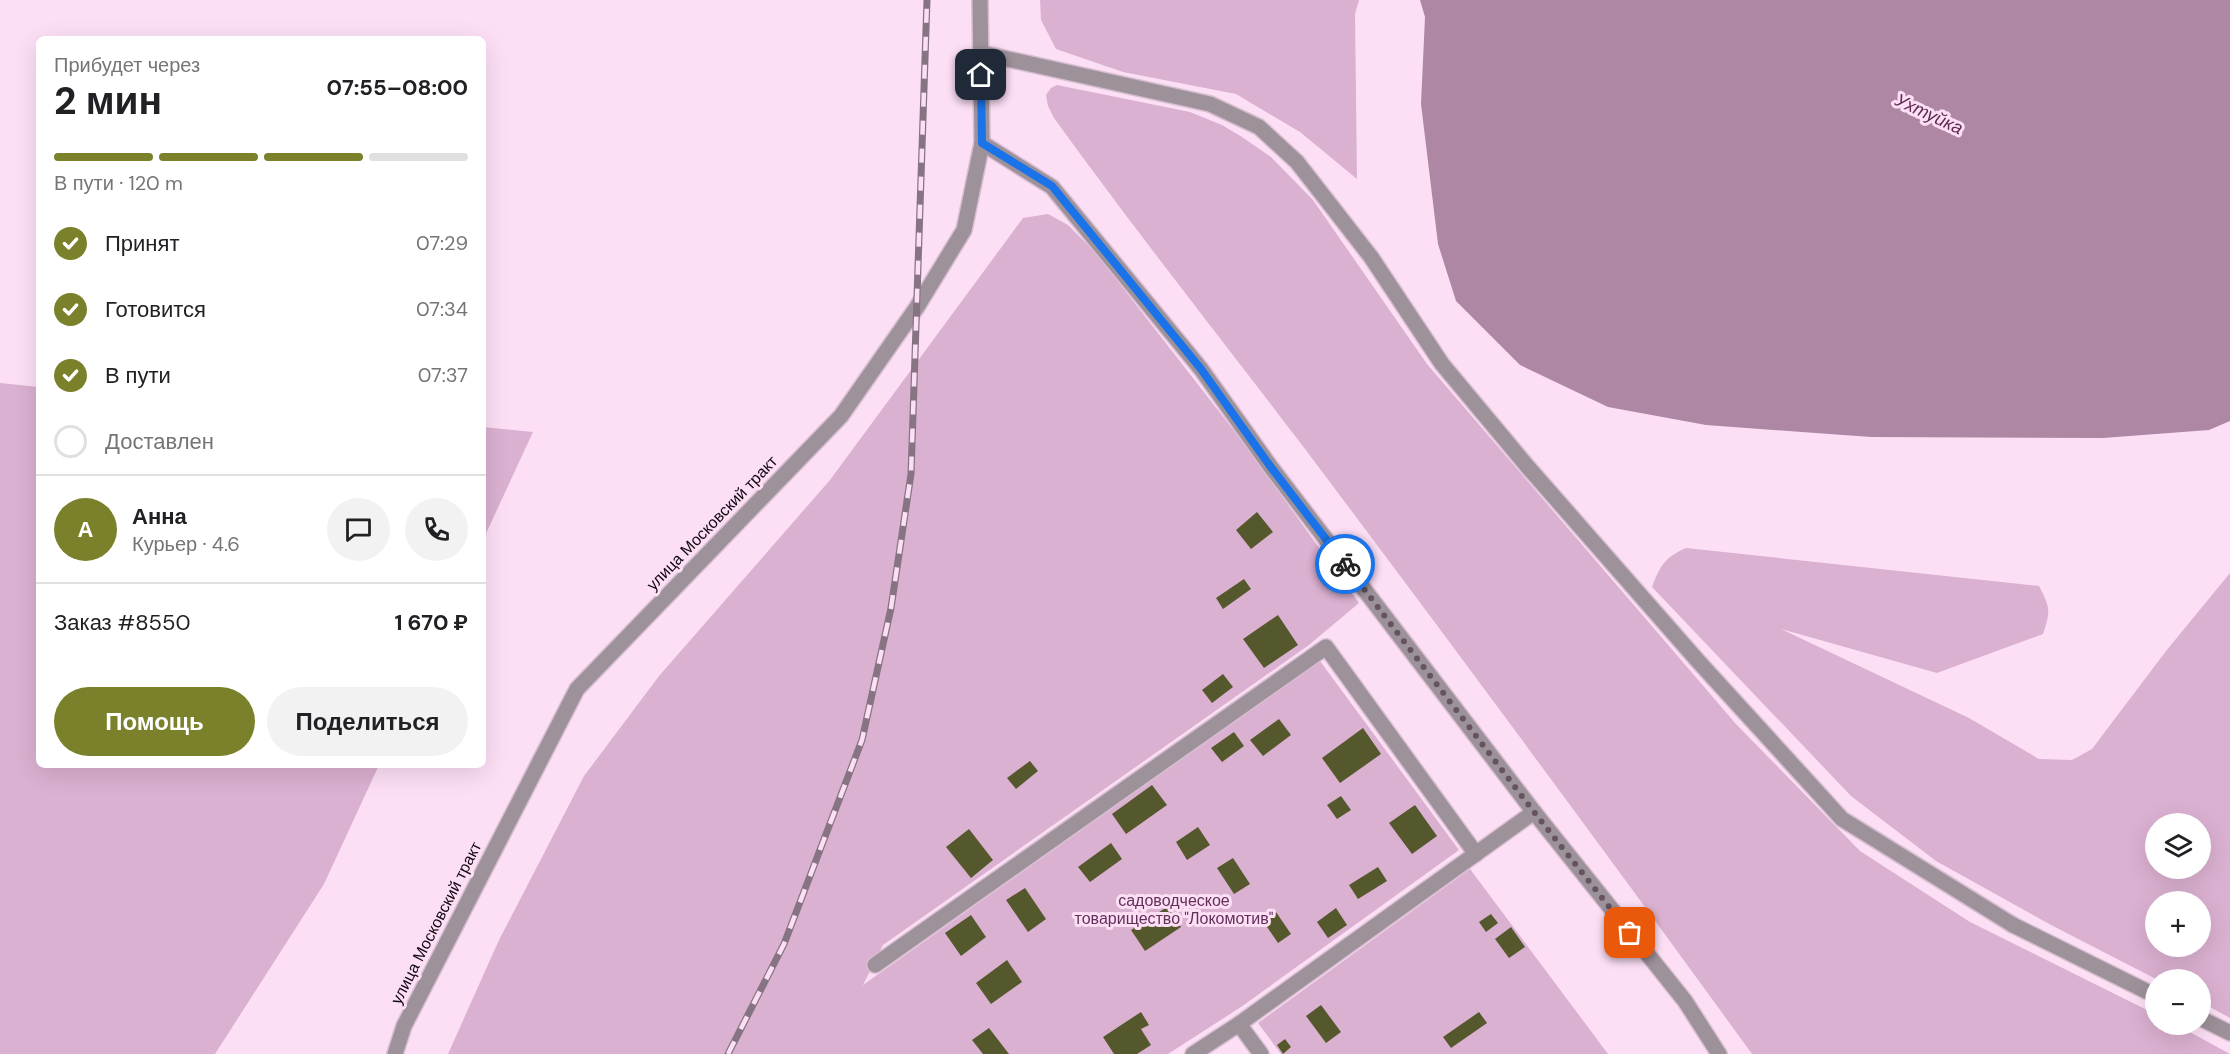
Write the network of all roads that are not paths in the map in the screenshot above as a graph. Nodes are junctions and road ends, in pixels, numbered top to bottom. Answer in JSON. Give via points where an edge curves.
{"nodes":[{"id":1,"x":980,"y":0,"type":"edge"},
{"id":2,"x":981,"y":53,"type":"junction"},
{"id":3,"x":982,"y":143,"type":"junction"},
{"id":4,"x":1534,"y":812,"type":"junction"},
{"id":5,"x":1476,"y":854,"type":"junction"},
{"id":6,"x":875,"y":965,"type":"dead end"},
{"id":7,"x":2145,"y":991,"type":"edge"},
{"id":8,"x":1239,"y":1024,"type":"junction"},
{"id":9,"x":2211,"y":1024,"type":"edge"},
{"id":10,"x":2230,"y":1033,"type":"edge"},
{"id":11,"x":395,"y":1054,"type":"edge"},
{"id":12,"x":1193,"y":1054,"type":"edge"},
{"id":13,"x":1260,"y":1054,"type":"edge"},
{"id":14,"x":1719,"y":1054,"type":"edge"}],
"edges":[{"from":1,"to":2,"type":"street","name":"улица Московский тракт"},
{"from":2,"to":3,"type":"street","name":"улица Московский тракт"},
{"from":2,"to":7,"type":"street","via":[[1210,104],[1259,128],[1297,162],[1371,257],[1442,364],[1520,458],[1842,819],[2013,925]]},
{"from":3,"to":4,"type":"street","via":[[1052,186],[1201,369],[1270,466]]},
{"from":3,"to":11,"type":"street","name":"улица Московский тракт","via":[[964,230],[917,307],[841,416],[577,689],[404,1026]]},
{"from":4,"to":5,"type":"street"},
{"from":4,"to":14,"type":"street","via":[[1685,1001]]},
{"from":5,"to":6,"type":"street","via":[[1326,647]]},
{"from":5,"to":8,"type":"street"},
{"from":8,"to":12,"type":"street"},
{"from":8,"to":13,"type":"street"},
{"from":9,"to":10,"type":"street"}]}
